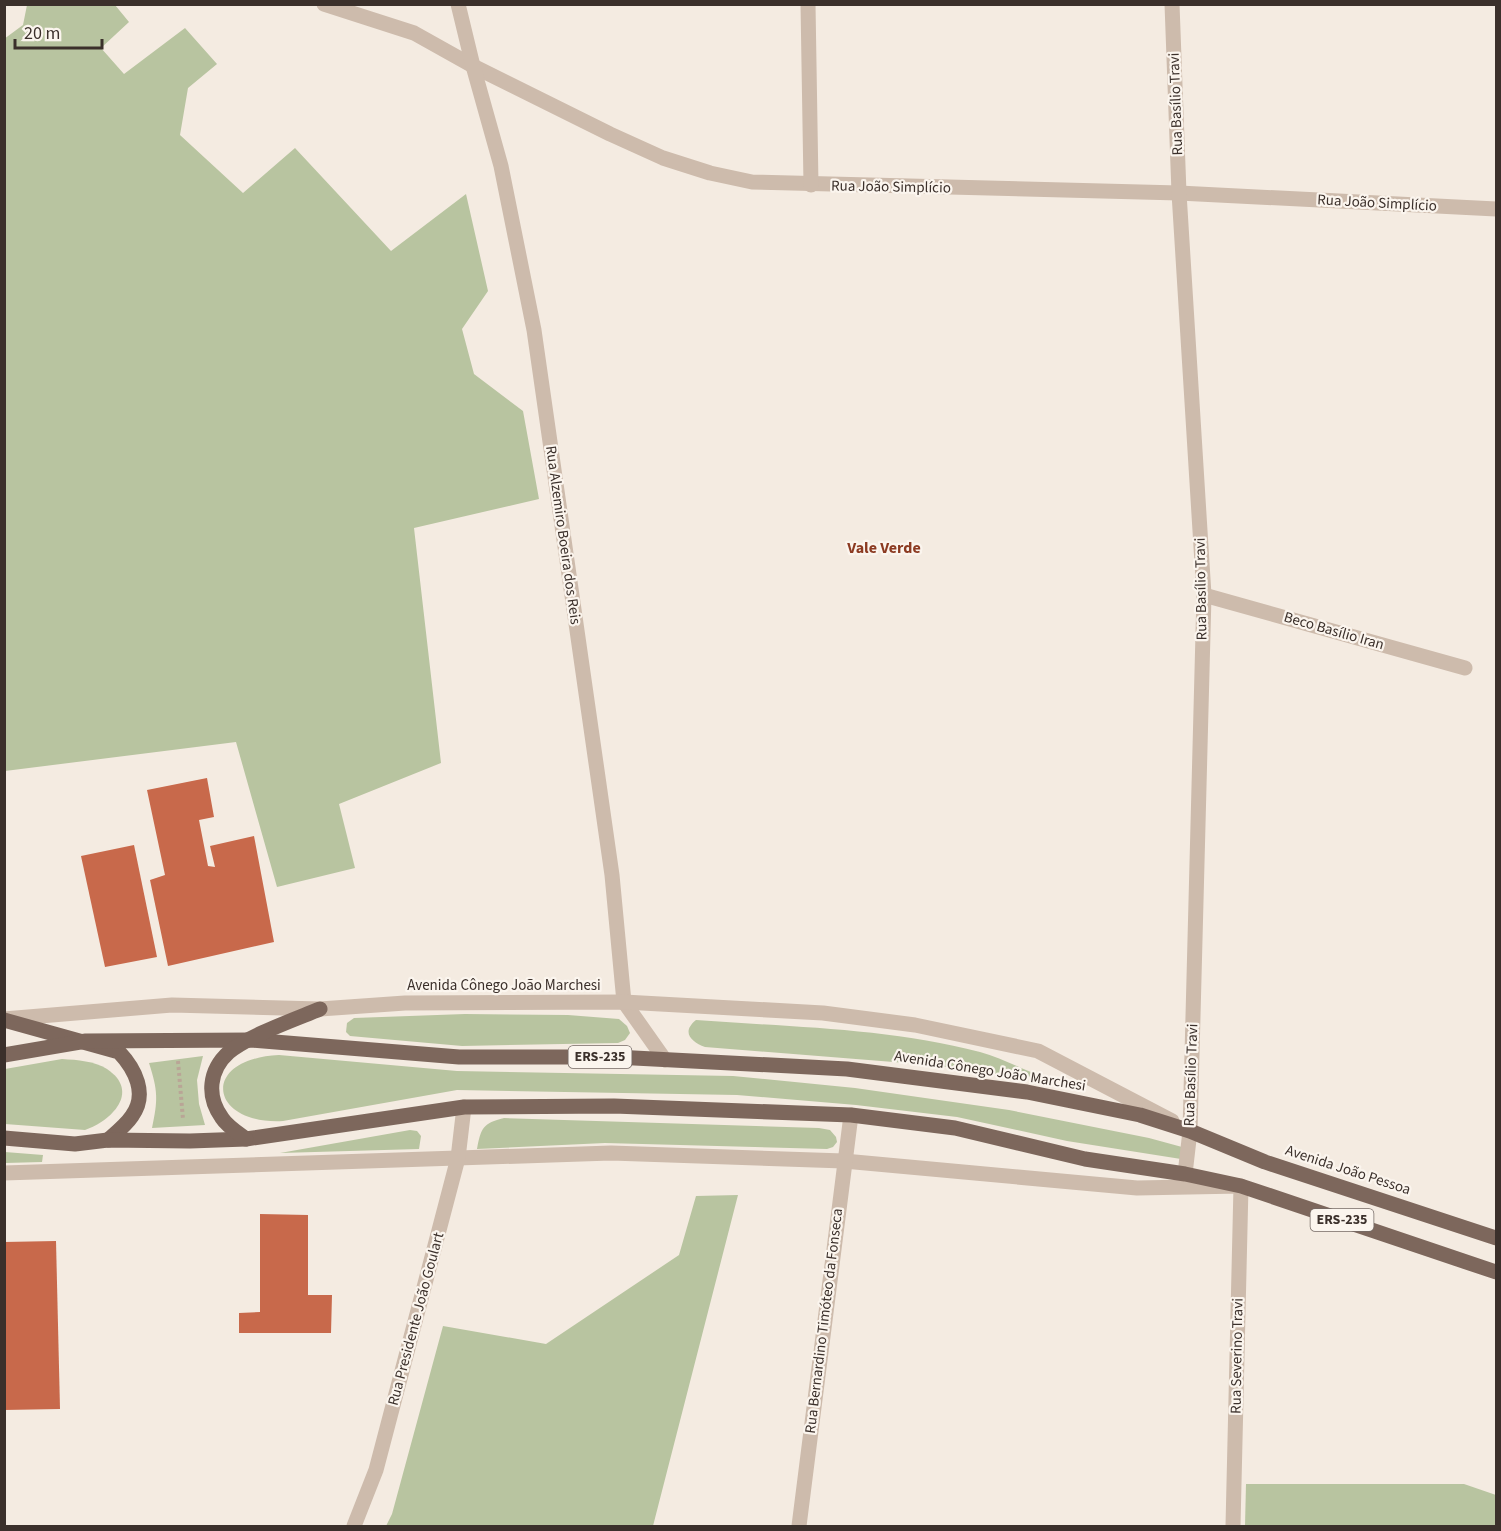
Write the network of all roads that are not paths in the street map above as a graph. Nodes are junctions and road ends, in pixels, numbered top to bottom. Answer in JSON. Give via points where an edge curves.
{"nodes":[{"id":1,"x":324,"y":4,"type":"edge"},
{"id":2,"x":458,"y":4,"type":"edge"},
{"id":3,"x":808,"y":4,"type":"edge"},
{"id":4,"x":1173,"y":4,"type":"edge"},
{"id":5,"x":473,"y":66,"type":"junction"},
{"id":6,"x":811,"y":185,"type":"junction"},
{"id":7,"x":1179,"y":193,"type":"junction"},
{"id":8,"x":1497,"y":209,"type":"edge"},
{"id":9,"x":1204,"y":595,"type":"junction"},
{"id":10,"x":1465,"y":668,"type":"dead end"},
{"id":11,"x":624,"y":1002,"type":"junction"},
{"id":12,"x":320,"y":1009,"type":"junction"},
{"id":13,"x":4,"y":1019,"type":"edge"},
{"id":14,"x":251,"y":1040,"type":"junction"},
{"id":15,"x":86,"y":1041,"type":"junction"},
{"id":16,"x":4,"y":1055,"type":"edge"},
{"id":17,"x":664,"y":1060,"type":"junction"},
{"id":18,"x":464,"y":1107,"type":"junction"},
{"id":19,"x":850,"y":1115,"type":"junction"},
{"id":20,"x":1190,"y":1131,"type":"junction"},
{"id":21,"x":4,"y":1137,"type":"edge"},
{"id":22,"x":246,"y":1139,"type":"junction"},
{"id":23,"x":108,"y":1140,"type":"junction"},
{"id":24,"x":458,"y":1158,"type":"junction"},
{"id":25,"x":844,"y":1161,"type":"junction"},
{"id":26,"x":4,"y":1173,"type":"edge"},
{"id":27,"x":1185,"y":1174,"type":"junction"},
{"id":28,"x":1241,"y":1186,"type":"junction"},
{"id":29,"x":1497,"y":1238,"type":"edge"},
{"id":30,"x":1497,"y":1272,"type":"edge"},
{"id":31,"x":354,"y":1527,"type":"edge"},
{"id":32,"x":799,"y":1527,"type":"edge"},
{"id":33,"x":1233,"y":1527,"type":"edge"}],
"edges":[{"from":1,"to":5,"type":"street","name":"Rua João Simplício","via":[[414,33]]},
{"from":2,"to":5,"type":"street","name":"Rua Alzemiro Boeira dos Reis"},
{"from":3,"to":6,"type":"street"},
{"from":4,"to":7,"type":"street","name":"Rua Basílio Travi"},
{"from":5,"to":6,"type":"street","name":"Rua João Simplício","via":[[663,158],[752,182]]},
{"from":5,"to":11,"type":"street","name":"Rua Alzemiro Boeira dos Reis","via":[[501,166],[534,330],[612,874]]},
{"from":6,"to":7,"type":"street","name":"Rua João Simplício"},
{"from":7,"to":8,"type":"street","name":"Rua João Simplício"},
{"from":7,"to":9,"type":"street","name":"Rua Basílio Travi"},
{"from":9,"to":10,"type":"street","name":"Beco Basílio Iran"},
{"from":9,"to":20,"type":"street","name":"Rua Basílio Travi"},
{"from":11,"to":12,"type":"street","name":"Avenida Cônego João Marchesi","via":[[405,1003]]},
{"from":11,"to":17,"type":"street","name":"Rua Alzemiro Boeira dos Reis"},
{"from":11,"to":20,"type":"street","name":"Avenida Cônego João Marchesi","via":[[823,1012],[975,1036],[1038,1051]]},
{"from":12,"to":13,"type":"street","name":"Avenida Cônego João Marchesi","via":[[172,1005]]},
{"from":12,"to":14,"type":"main road"},
{"from":13,"to":15,"type":"main road"},
{"from":14,"to":15,"type":"main road","name":"Avenida Cônego João Marchesi","number":"ERS-235"},
{"from":14,"to":17,"type":"main road","name":"Avenida Cônego João Marchesi","number":"ERS-235","via":[[459,1057]]},
{"from":14,"to":22,"type":"main road","via":[[230,1052],[211,1082],[212,1100],[222,1119]]},
{"from":15,"to":16,"type":"main road","name":"Avenida Cônego João Marchesi","number":"ERS-235"},
{"from":15,"to":23,"type":"main road","via":[[119,1052],[131,1065],[139,1085],[139,1102],[132,1117]]},
{"from":17,"to":20,"type":"main road","name":"Avenida Cônego João Marchesi","number":"ERS-235","via":[[847,1069],[1027,1092],[1140,1115]]},
{"from":18,"to":19,"type":"main road","number":"ERS-235","via":[[614,1106]]},
{"from":18,"to":22,"type":"main road","number":"ERS-235"},
{"from":18,"to":24,"type":"street","name":"Rua Presidente João Goulart"},
{"from":19,"to":25,"type":"street","name":"Rua Bernardino Timóteo da Fonseca"},
{"from":19,"to":27,"type":"main road","number":"ERS-235","via":[[955,1128],[1085,1159]]},
{"from":20,"to":27,"type":"street","name":"Rua Basílio Travi"},
{"from":20,"to":29,"type":"main road","name":"Avenida João Pessoa","number":"ERS-235","via":[[1265,1162]]},
{"from":21,"to":23,"type":"main road","number":"ERS-235","via":[[75,1144]]},
{"from":22,"to":23,"type":"main road","number":"ERS-235"},
{"from":24,"to":25,"type":"street","via":[[611,1153]]},
{"from":24,"to":26,"type":"street"},
{"from":24,"to":31,"type":"street","name":"Rua Presidente João Goulart","via":[[376,1470]]},
{"from":25,"to":28,"type":"street","via":[[1137,1188]]},
{"from":25,"to":32,"type":"street","name":"Rua Bernardino Timóteo da Fonseca"},
{"from":27,"to":28,"type":"main road","number":"ERS-235"},
{"from":28,"to":30,"type":"main road","number":"ERS-235"},
{"from":28,"to":33,"type":"street","name":"Rua Severino Travi"}]}
